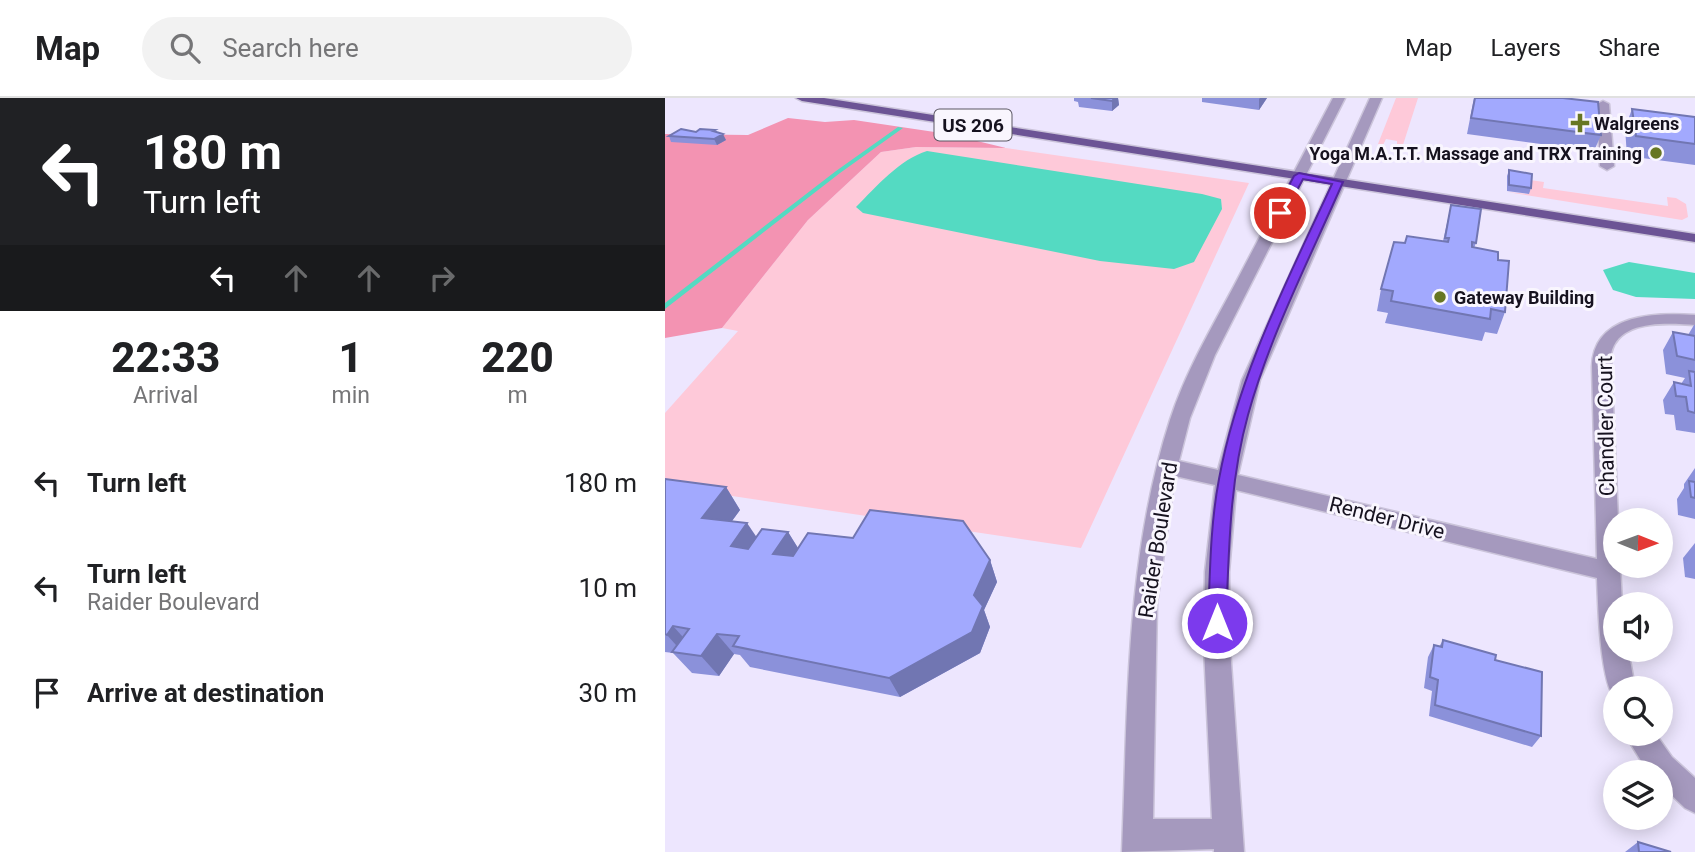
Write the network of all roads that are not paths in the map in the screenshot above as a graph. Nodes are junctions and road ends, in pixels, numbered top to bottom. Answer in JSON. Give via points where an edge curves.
{"nodes":[{"id":1,"x":802,"y":98,"type":"edge"},
{"id":2,"x":1339,"y":98,"type":"edge"},
{"id":3,"x":1375,"y":98,"type":"edge"},
{"id":4,"x":1603,"y":104,"type":"dead end"},
{"id":5,"x":1607,"y":166,"type":"dead end"},
{"id":6,"x":1299,"y":176,"type":"junction"},
{"id":7,"x":1338,"y":182,"type":"junction"},
{"id":8,"x":1695,"y":238,"type":"edge"},
{"id":9,"x":1695,"y":320,"type":"edge"},
{"id":10,"x":1167,"y":466,"type":"junction"},
{"id":11,"x":1226,"y":479,"type":"junction"},
{"id":12,"x":1606,"y":508,"type":"edge"},
{"id":13,"x":1603,"y":570,"type":"edge"},
{"id":14,"x":1608,"y":578,"type":"edge"},
{"id":15,"x":1620,"y":676,"type":"edge"},
{"id":16,"x":1648,"y":746,"type":"edge"},
{"id":17,"x":1695,"y":797,"type":"edge"},
{"id":18,"x":1137,"y":843,"type":"edge"},
{"id":19,"x":1229,"y":843,"type":"edge"}],
"edges":[{"from":1,"to":6,"type":"main road","number":"US 206"},
{"from":2,"to":6,"type":"street","name":"Raider Boulevard"},
{"from":3,"to":7,"type":"street"},
{"from":4,"to":5,"type":"street"},
{"from":6,"to":7,"type":"main road","number":"US 206"},
{"from":6,"to":10,"type":"street","name":"Raider Boulevard","via":[[1206,355],[1180,418]]},
{"from":7,"to":8,"type":"main road","number":"US 206"},
{"from":7,"to":11,"type":"street","via":[[1251,380]]},
{"from":9,"to":12,"type":"street","name":"Chandler Court","via":[[1639,322],[1617,331],[1603,347]]},
{"from":10,"to":11,"type":"street","name":"Render Drive"},
{"from":10,"to":18,"type":"street","name":"Raider Boulevard","via":[[1145,603]]},
{"from":11,"to":13,"type":"street","name":"Render Drive"},
{"from":11,"to":19,"type":"street","via":[[1217,572],[1217,648]]},
{"from":14,"to":15,"type":"street","name":"Chandler Court"},
{"from":16,"to":17,"type":"street","via":[[1662,767]]},
{"from":18,"to":19,"type":"street"}]}
